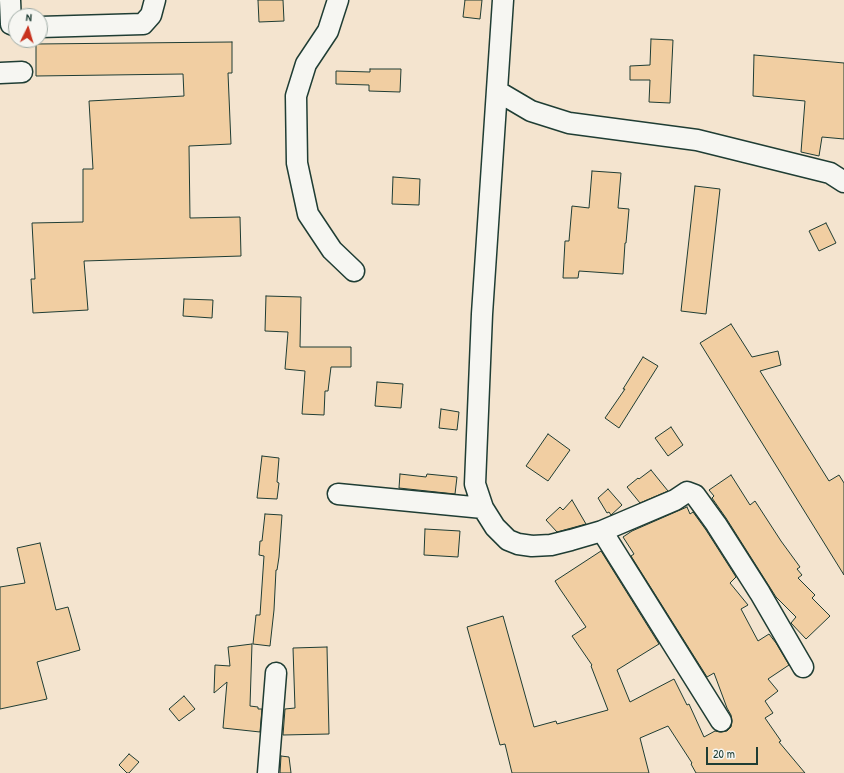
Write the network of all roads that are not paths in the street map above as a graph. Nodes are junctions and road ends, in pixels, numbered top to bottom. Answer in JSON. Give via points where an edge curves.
{"nodes":[{"id":1,"x":155,"y":0,"type":"edge"},
{"id":2,"x":338,"y":0,"type":"edge"},
{"id":3,"x":503,"y":0,"type":"edge"},
{"id":4,"x":48,"y":27,"type":"edge"},
{"id":5,"x":0,"y":72,"type":"edge"},
{"id":6,"x":22,"y":72,"type":"dead end"},
{"id":7,"x":497,"y":91,"type":"junction"},
{"id":8,"x":844,"y":182,"type":"edge"},
{"id":9,"x":354,"y":271,"type":"dead end"},
{"id":10,"x":338,"y":494,"type":"dead end"},
{"id":11,"x":483,"y":508,"type":"junction"},
{"id":12,"x":602,"y":531,"type":"junction"},
{"id":13,"x":803,"y":667,"type":"dead end"},
{"id":14,"x":276,"y":673,"type":"dead end"},
{"id":15,"x":721,"y":721,"type":"dead end"},
{"id":16,"x":268,"y":773,"type":"edge"}],
"edges":[{"from":1,"to":4,"type":"street","via":[[151,15],[143,24]]},
{"from":2,"to":9,"type":"street","via":[[328,31],[306,64],[296,96],[297,163],[308,214],[332,250]]},
{"from":3,"to":7,"type":"street"},
{"from":5,"to":6,"type":"street"},
{"from":7,"to":8,"type":"street","via":[[531,111],[569,123],[697,140],[830,173]]},
{"from":7,"to":11,"type":"street","via":[[482,314],[475,484]]},
{"from":10,"to":11,"type":"street"},
{"from":11,"to":12,"type":"street","via":[[508,540],[518,544],[551,545]]},
{"from":12,"to":13,"type":"street","via":[[675,500],[687,492],[695,496],[760,593]]},
{"from":12,"to":15,"type":"street"},
{"from":14,"to":16,"type":"street"}]}
